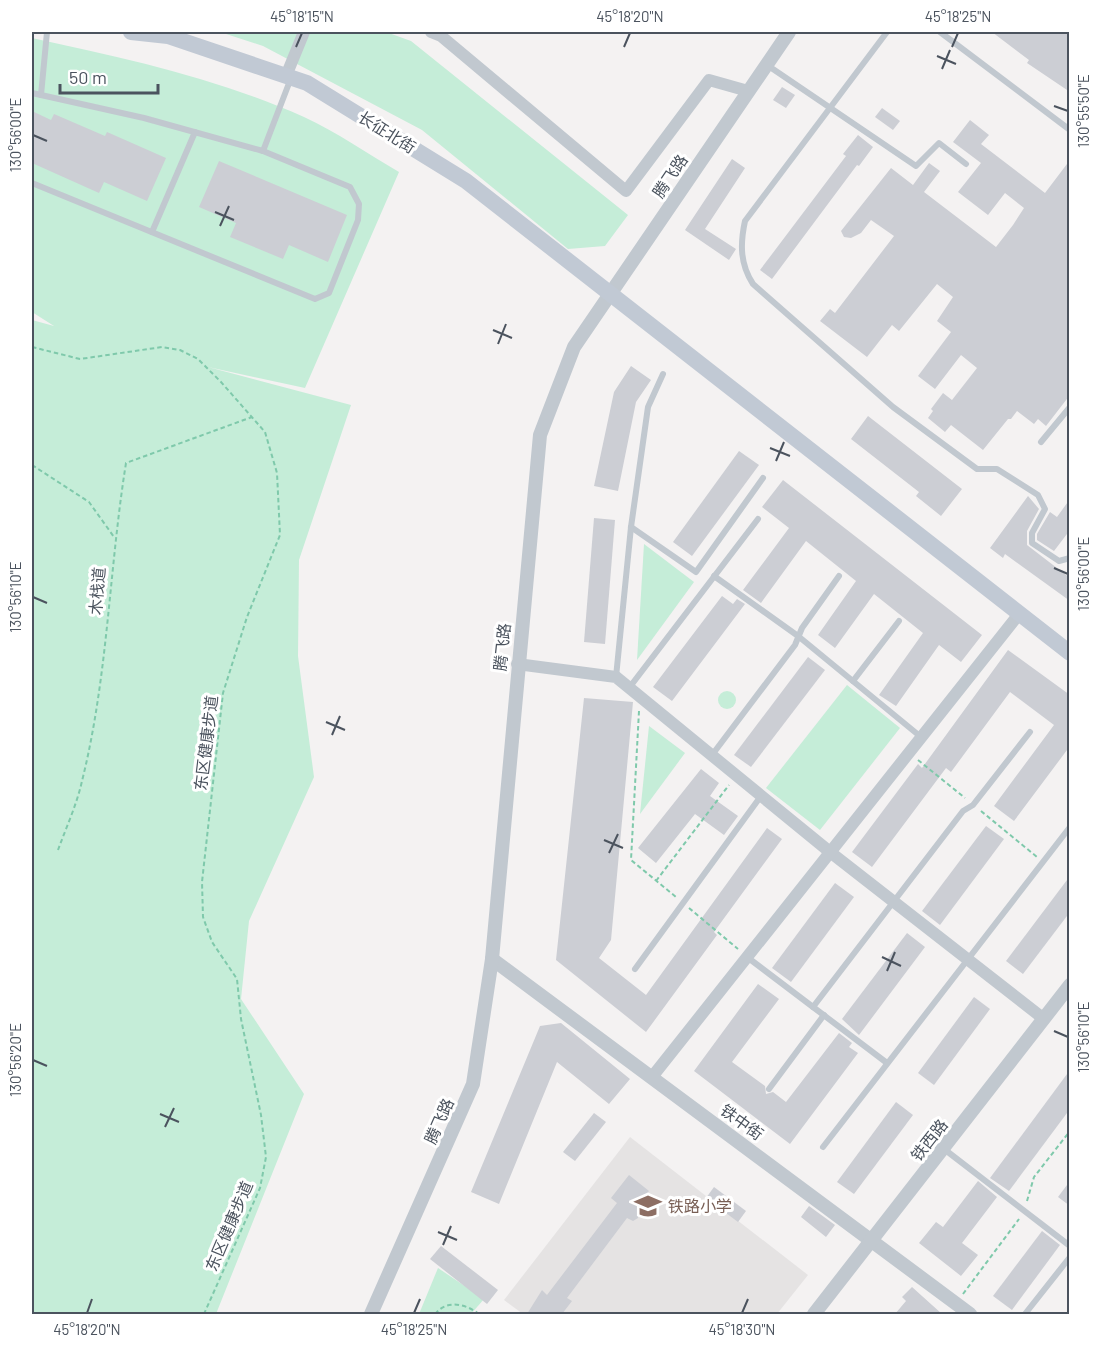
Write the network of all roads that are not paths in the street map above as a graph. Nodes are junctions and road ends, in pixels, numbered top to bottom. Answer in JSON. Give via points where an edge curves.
{"nodes":[{"id":1,"x":47,"y":32,"type":"edge"},
{"id":2,"x":131,"y":32,"type":"edge"},
{"id":3,"x":304,"y":32,"type":"edge"},
{"id":4,"x":430,"y":32,"type":"edge"},
{"id":5,"x":789,"y":32,"type":"edge"},
{"id":6,"x":887,"y":32,"type":"edge"},
{"id":7,"x":940,"y":32,"type":"edge"},
{"id":8,"x":766,"y":65,"type":"junction"},
{"id":9,"x":288,"y":76,"type":"junction"},
{"id":10,"x":748,"y":91,"type":"junction"},
{"id":11,"x":32,"y":93,"type":"edge"},
{"id":12,"x":41,"y":95,"type":"junction"},
{"id":13,"x":830,"y":108,"type":"junction"},
{"id":14,"x":1070,"y":130,"type":"edge"},
{"id":15,"x":195,"y":132,"type":"junction"},
{"id":16,"x":263,"y":151,"type":"junction"},
{"id":17,"x":966,"y":164,"type":"dead end"},
{"id":18,"x":32,"y":183,"type":"edge"},
{"id":19,"x":153,"y":232,"type":"junction"},
{"id":20,"x":611,"y":296,"type":"junction"},
{"id":21,"x":663,"y":374,"type":"dead end"},
{"id":22,"x":1070,"y":407,"type":"edge"},
{"id":23,"x":1041,"y":442,"type":"dead end"},
{"id":24,"x":763,"y":478,"type":"dead end"},
{"id":25,"x":758,"y":519,"type":"dead end"},
{"id":26,"x":631,"y":527,"type":"junction"},
{"id":27,"x":1070,"y":558,"type":"edge"},
{"id":28,"x":714,"y":576,"type":"junction"},
{"id":29,"x":839,"y":576,"type":"dead end"},
{"id":30,"x":1019,"y":614,"type":"junction"},
{"id":31,"x":899,"y":621,"type":"dead end"},
{"id":32,"x":798,"y":636,"type":"junction"},
{"id":33,"x":1070,"y":653,"type":"edge"},
{"id":34,"x":517,"y":664,"type":"junction"},
{"id":35,"x":616,"y":677,"type":"junction"},
{"id":36,"x":853,"y":681,"type":"junction"},
{"id":37,"x":629,"y":688,"type":"junction"},
{"id":38,"x":1030,"y":732,"type":"dead end"},
{"id":39,"x":921,"y":737,"type":"junction"},
{"id":40,"x":712,"y":755,"type":"junction"},
{"id":41,"x":762,"y":796,"type":"junction"},
{"id":42,"x":1070,"y":827,"type":"edge"},
{"id":43,"x":830,"y":852,"type":"junction"},
{"id":44,"x":894,"y":902,"type":"junction"},
{"id":45,"x":747,"y":957,"type":"junction"},
{"id":46,"x":492,"y":959,"type":"junction"},
{"id":47,"x":968,"y":959,"type":"junction"},
{"id":48,"x":635,"y":969,"type":"dead end"},
{"id":49,"x":1070,"y":985,"type":"edge"},
{"id":50,"x":813,"y":1007,"type":"junction"},
{"id":51,"x":824,"y":1015,"type":"junction"},
{"id":52,"x":1044,"y":1019,"type":"junction"},
{"id":53,"x":887,"y":1064,"type":"junction"},
{"id":54,"x":652,"y":1077,"type":"junction"},
{"id":55,"x":769,"y":1089,"type":"dead end"},
{"id":56,"x":823,"y":1147,"type":"dead end"},
{"id":57,"x":943,"y":1148,"type":"junction"},
{"id":58,"x":873,"y":1239,"type":"junction"},
{"id":59,"x":1070,"y":1246,"type":"edge"},
{"id":60,"x":1070,"y":1257,"type":"edge"},
{"id":61,"x":371,"y":1314,"type":"edge"},
{"id":62,"x":814,"y":1314,"type":"edge"},
{"id":63,"x":970,"y":1314,"type":"edge"},
{"id":64,"x":1025,"y":1314,"type":"edge"}],
"edges":[{"from":1,"to":12,"type":"lane"},
{"from":2,"to":9,"type":"main road","name":"长征北街","via":[[168,36]]},
{"from":3,"to":9,"type":"street"},
{"from":4,"to":10,"type":"street","via":[[441,36],[626,191],[709,81]]},
{"from":5,"to":8,"type":"street","name":"腾飞路"},
{"from":6,"to":13,"type":"lane"},
{"from":7,"to":14,"type":"lane"},
{"from":8,"to":10,"type":"street","name":"腾飞路"},
{"from":8,"to":13,"type":"lane"},
{"from":9,"to":16,"type":"lane"},
{"from":9,"to":20,"type":"main road","name":"长征北街","via":[[307,83],[466,181]]},
{"from":10,"to":20,"type":"street","name":"腾飞路"},
{"from":11,"to":12,"type":"lane"},
{"from":12,"to":15,"type":"lane"},
{"from":13,"to":17,"type":"lane","via":[[916,166],[939,143]]},
{"from":13,"to":27,"type":"lane","via":[[745,221],[743,269],[753,284],[893,407],[976,469],[997,469],[1038,495],[1045,509],[1032,533],[1032,543],[1059,561]]},
{"from":15,"to":16,"type":"lane"},
{"from":15,"to":19,"type":"lane"},
{"from":16,"to":19,"type":"lane","via":[[350,187],[359,204],[358,220],[329,293],[315,299]]},
{"from":18,"to":19,"type":"lane"},
{"from":20,"to":30,"type":"main road","name":"长征北街"},
{"from":20,"to":34,"type":"street","name":"腾飞路","via":[[574,347],[540,435]]},
{"from":21,"to":26,"type":"lane","via":[[648,407]]},
{"from":22,"to":23,"type":"lane"},
{"from":24,"to":26,"type":"lane","via":[[696,572]]},
{"from":25,"to":28,"type":"lane"},
{"from":26,"to":35,"type":"lane"},
{"from":28,"to":32,"type":"lane"},
{"from":28,"to":37,"type":"lane"},
{"from":29,"to":32,"type":"lane"},
{"from":30,"to":33,"type":"main road","name":"长征北街"},
{"from":30,"to":39,"type":"street"},
{"from":31,"to":36,"type":"lane"},
{"from":32,"to":36,"type":"lane"},
{"from":32,"to":40,"type":"lane"},
{"from":34,"to":35,"type":"street"},
{"from":34,"to":46,"type":"street","name":"腾飞路"},
{"from":35,"to":37,"type":"street"},
{"from":36,"to":39,"type":"lane"},
{"from":37,"to":40,"type":"street"},
{"from":38,"to":44,"type":"lane"},
{"from":39,"to":43,"type":"street"},
{"from":40,"to":41,"type":"street"},
{"from":41,"to":43,"type":"street"},
{"from":41,"to":48,"type":"lane"},
{"from":42,"to":47,"type":"lane"},
{"from":43,"to":44,"type":"street"},
{"from":43,"to":45,"type":"street"},
{"from":44,"to":47,"type":"street"},
{"from":44,"to":50,"type":"lane"},
{"from":45,"to":50,"type":"lane"},
{"from":45,"to":54,"type":"street"},
{"from":46,"to":54,"type":"street","name":"铁中街"},
{"from":46,"to":61,"type":"street","name":"腾飞路","via":[[473,1084]]},
{"from":47,"to":52,"type":"street"},
{"from":47,"to":53,"type":"lane"},
{"from":49,"to":52,"type":"street","name":"铁西路"},
{"from":50,"to":51,"type":"lane"},
{"from":51,"to":53,"type":"lane"},
{"from":51,"to":55,"type":"lane"},
{"from":52,"to":57,"type":"street","name":"铁西路"},
{"from":53,"to":56,"type":"lane"},
{"from":54,"to":58,"type":"street","name":"铁中街"},
{"from":57,"to":58,"type":"street","name":"铁西路"},
{"from":57,"to":59,"type":"lane"},
{"from":58,"to":62,"type":"street","name":"铁西路"},
{"from":58,"to":63,"type":"street","name":"铁中街"},
{"from":60,"to":64,"type":"lane"}]}
